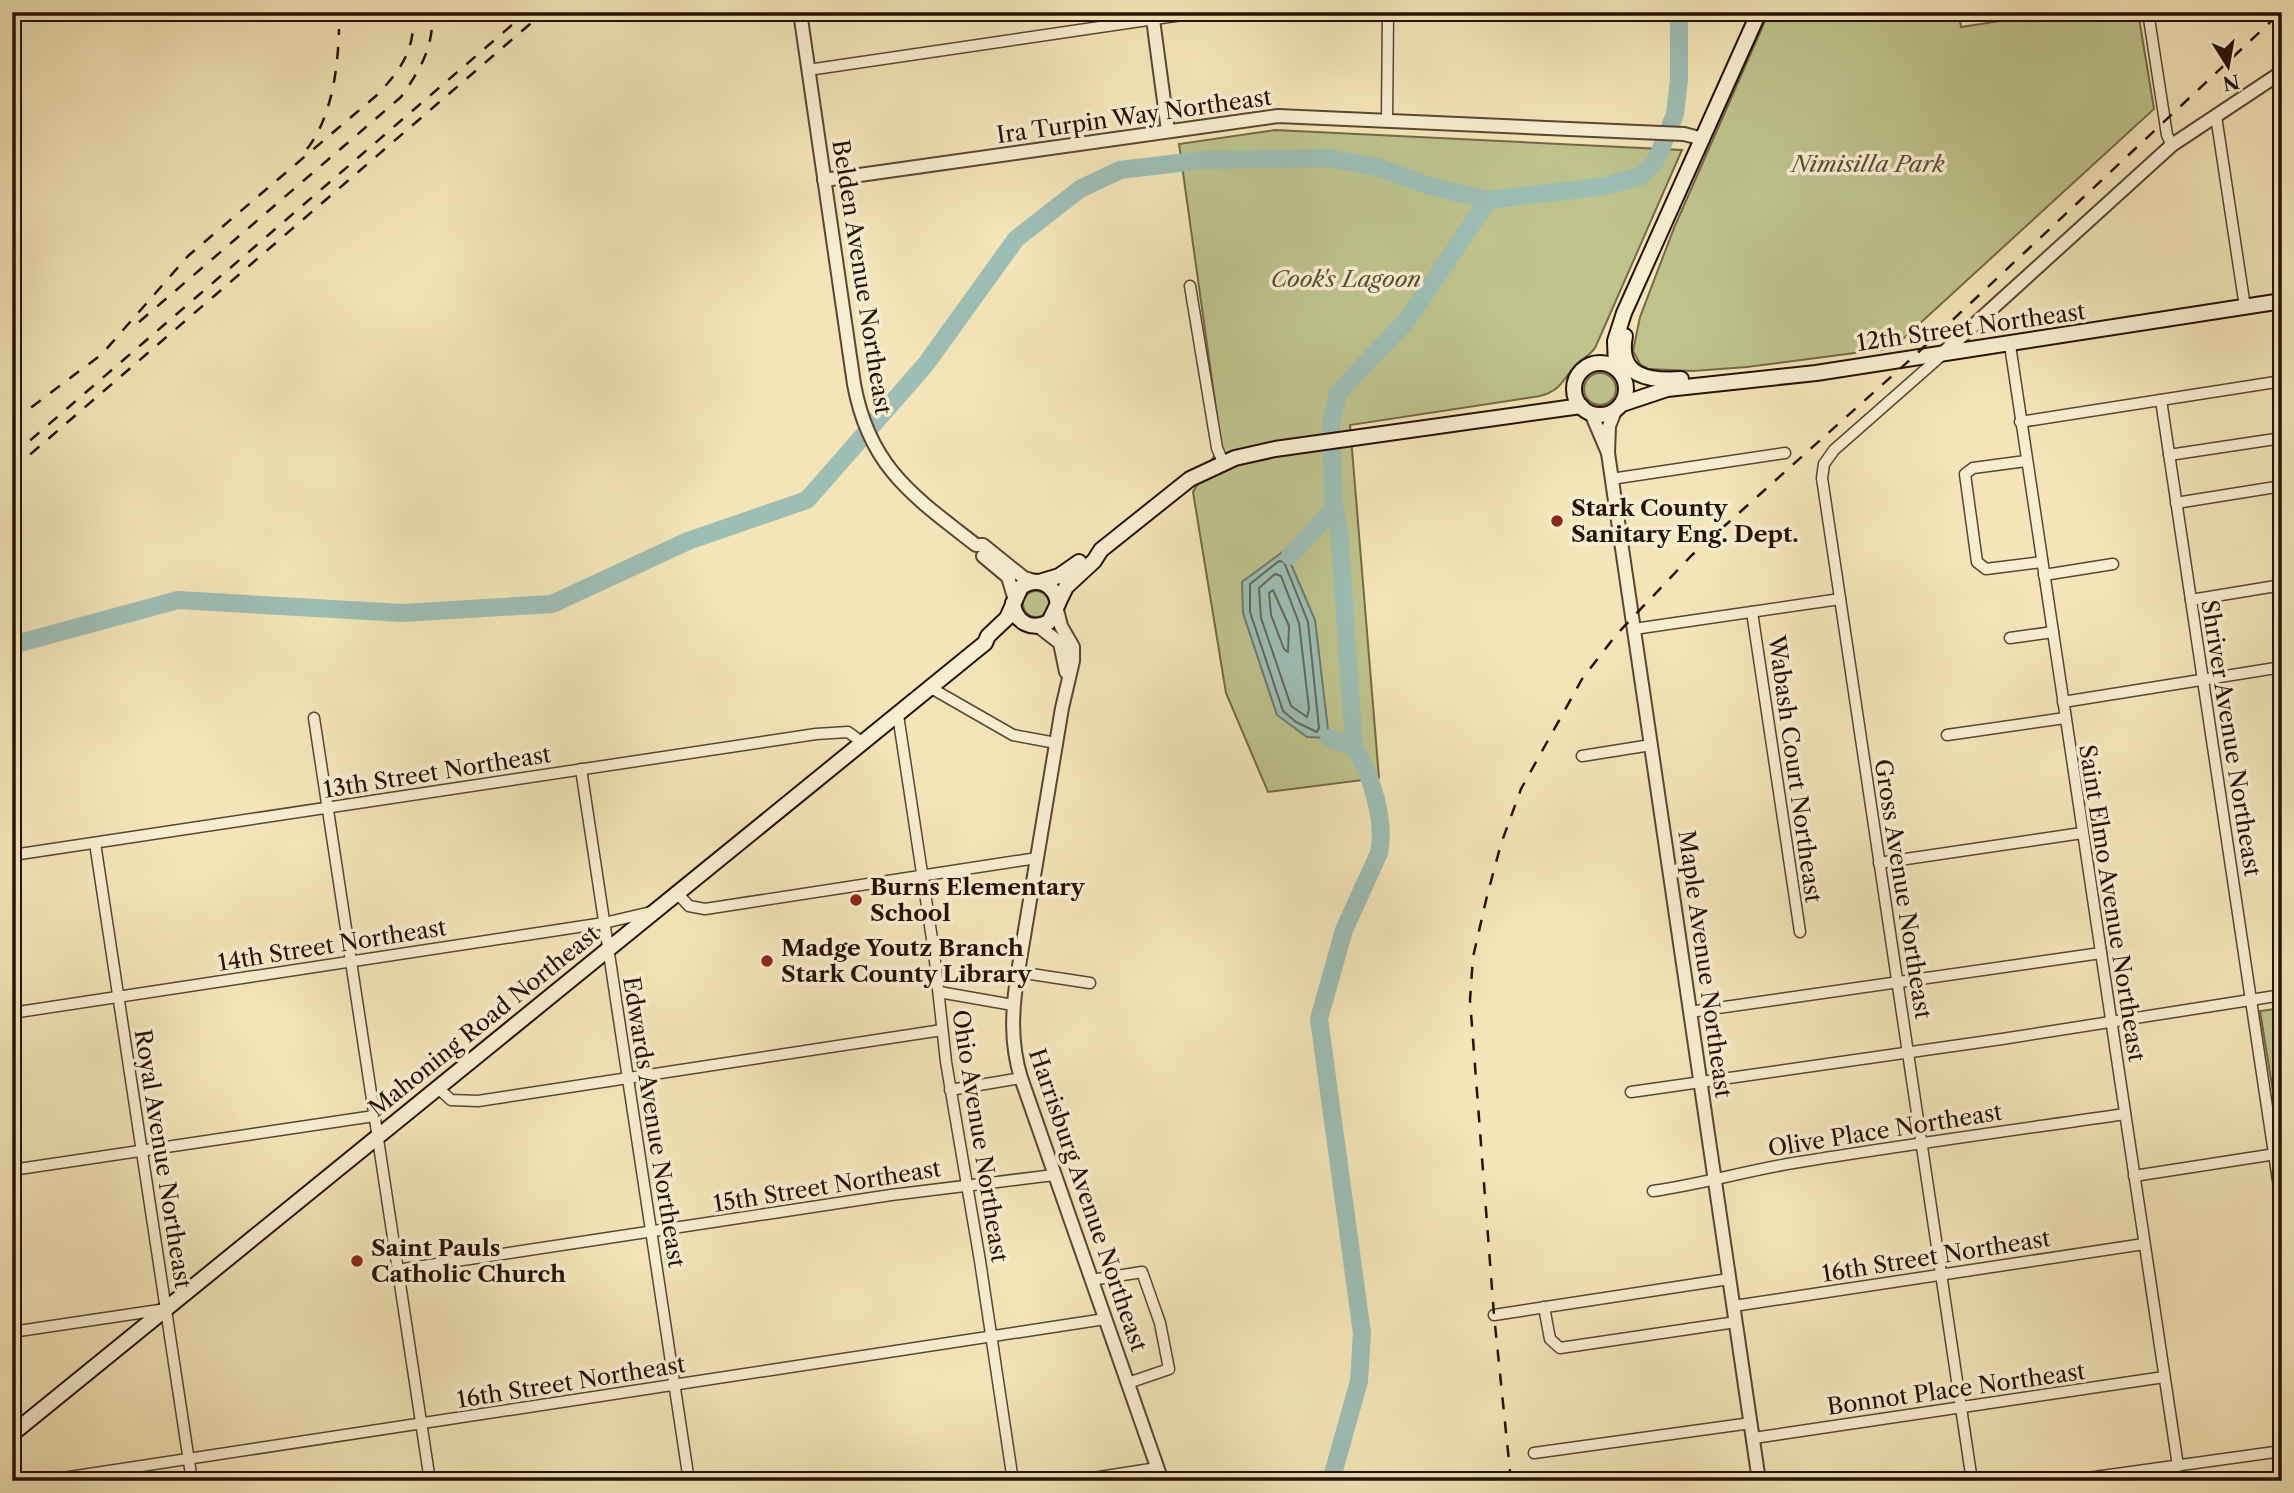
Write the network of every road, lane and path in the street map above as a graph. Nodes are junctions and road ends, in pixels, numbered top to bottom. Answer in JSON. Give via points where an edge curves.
{"nodes":[{"id":1,"x":800,"y":12,"type":"edge"},
{"id":2,"x":1202,"y":12,"type":"edge"},
{"id":3,"x":1388,"y":12,"type":"edge"},
{"id":4,"x":1759,"y":12,"type":"edge"},
{"id":5,"x":2148,"y":12,"type":"edge"},
{"id":6,"x":1153,"y":16,"type":"edge"},
{"id":7,"x":808,"y":70,"type":"junction"},
{"id":8,"x":2282,"y":72,"type":"edge"},
{"id":9,"x":2216,"y":116,"type":"junction"},
{"id":10,"x":1387,"y":121,"type":"junction"},
{"id":11,"x":1168,"y":131,"type":"junction"},
{"id":12,"x":1703,"y":139,"type":"junction"},
{"id":13,"x":2172,"y":145,"type":"junction"},
{"id":14,"x":824,"y":180,"type":"junction"},
{"id":15,"x":1644,"y":270,"type":"junction"},
{"id":16,"x":1190,"y":286,"type":"dead end"},
{"id":17,"x":2282,"y":301,"type":"edge"},
{"id":18,"x":2245,"y":307,"type":"junction"},
{"id":19,"x":1624,"y":313,"type":"junction"},
{"id":20,"x":2010,"y":345,"type":"junction"},
{"id":21,"x":1942,"y":354,"type":"junction"},
{"id":22,"x":1595,"y":363,"type":"junction"},
{"id":23,"x":1619,"y":371,"type":"junction"},
{"id":24,"x":2282,"y":381,"type":"edge"},
{"id":25,"x":1741,"y":383,"type":"junction"},
{"id":26,"x":1574,"y":387,"type":"junction"},
{"id":27,"x":1667,"y":389,"type":"junction"},
{"id":28,"x":2161,"y":400,"type":"junction"},
{"id":29,"x":1618,"y":407,"type":"junction"},
{"id":30,"x":1586,"y":410,"type":"junction"},
{"id":31,"x":1538,"y":411,"type":"junction"},
{"id":32,"x":2020,"y":422,"type":"junction"},
{"id":33,"x":2282,"y":438,"type":"edge"},
{"id":34,"x":1608,"y":453,"type":"junction"},
{"id":35,"x":1785,"y":453,"type":"dead end"},
{"id":36,"x":2169,"y":455,"type":"junction"},
{"id":37,"x":2026,"y":461,"type":"junction"},
{"id":38,"x":1223,"y":462,"type":"junction"},
{"id":39,"x":1611,"y":479,"type":"junction"},
{"id":40,"x":2282,"y":486,"type":"edge"},
{"id":41,"x":2176,"y":503,"type":"junction"},
{"id":42,"x":976,"y":545,"type":"junction"},
{"id":43,"x":1101,"y":550,"type":"junction"},
{"id":44,"x":2042,"y":562,"type":"junction"},
{"id":45,"x":2113,"y":564,"type":"dead end"},
{"id":46,"x":2044,"y":575,"type":"junction"},
{"id":47,"x":1037,"y":582,"type":"junction"},
{"id":48,"x":2282,"y":586,"type":"edge"},
{"id":49,"x":1840,"y":599,"type":"junction"},
{"id":50,"x":1014,"y":600,"type":"junction"},
{"id":51,"x":2191,"y":600,"type":"junction"},
{"id":52,"x":1057,"y":607,"type":"junction"},
{"id":53,"x":1752,"y":612,"type":"junction"},
{"id":54,"x":1036,"y":626,"type":"junction"},
{"id":55,"x":1634,"y":629,"type":"junction"},
{"id":56,"x":2053,"y":632,"type":"junction"},
{"id":57,"x":2010,"y":638,"type":"dead end"},
{"id":58,"x":985,"y":643,"type":"junction"},
{"id":59,"x":2282,"y":667,"type":"edge"},
{"id":60,"x":2203,"y":679,"type":"junction"},
{"id":61,"x":1068,"y":680,"type":"junction"},
{"id":62,"x":931,"y":688,"type":"junction"},
{"id":63,"x":2063,"y":702,"type":"junction"},
{"id":64,"x":898,"y":715,"type":"junction"},
{"id":65,"x":2065,"y":718,"type":"junction"},
{"id":66,"x":314,"y":719,"type":"dead end"},
{"id":67,"x":1947,"y":735,"type":"dead end"},
{"id":68,"x":863,"y":743,"type":"junction"},
{"id":69,"x":1056,"y":743,"type":"junction"},
{"id":70,"x":1651,"y":745,"type":"junction"},
{"id":71,"x":1582,"y":756,"type":"dead end"},
{"id":72,"x":581,"y":769,"type":"junction"},
{"id":73,"x":327,"y":808,"type":"junction"},
{"id":74,"x":2082,"y":833,"type":"junction"},
{"id":75,"x":94,"y":843,"type":"junction"},
{"id":76,"x":13,"y":855,"type":"edge"},
{"id":77,"x":1037,"y":858,"type":"junction"},
{"id":78,"x":1879,"y":863,"type":"junction"},
{"id":79,"x":923,"y":874,"type":"junction"},
{"id":80,"x":677,"y":894,"type":"junction"},
{"id":81,"x":657,"y":911,"type":"junction"},
{"id":82,"x":604,"y":923,"type":"junction"},
{"id":83,"x":1800,"y":932,"type":"dead end"},
{"id":84,"x":608,"y":950,"type":"junction"},
{"id":85,"x":2101,"y":953,"type":"junction"},
{"id":86,"x":351,"y":962,"type":"junction"},
{"id":87,"x":1018,"y":972,"type":"junction"},
{"id":88,"x":1898,"y":982,"type":"junction"},
{"id":89,"x":1090,"y":983,"type":"dead end"},
{"id":90,"x":939,"y":992,"type":"junction"},
{"id":91,"x":2282,"y":995,"type":"edge"},
{"id":92,"x":118,"y":997,"type":"junction"},
{"id":93,"x":2251,"y":1000,"type":"junction"},
{"id":94,"x":1013,"y":1005,"type":"junction"},
{"id":95,"x":1690,"y":1012,"type":"junction"},
{"id":96,"x":12,"y":1013,"type":"edge"},
{"id":97,"x":2111,"y":1022,"type":"junction"},
{"id":98,"x":942,"y":1030,"type":"junction"},
{"id":99,"x":1908,"y":1052,"type":"junction"},
{"id":100,"x":628,"y":1078,"type":"junction"},
{"id":101,"x":1021,"y":1078,"type":"junction"},
{"id":102,"x":1701,"y":1082,"type":"junction"},
{"id":103,"x":438,"y":1088,"type":"junction"},
{"id":104,"x":950,"y":1090,"type":"junction"},
{"id":105,"x":1631,"y":1092,"type":"dead end"},
{"id":106,"x":2125,"y":1114,"type":"junction"},
{"id":107,"x":374,"y":1116,"type":"junction"},
{"id":108,"x":377,"y":1137,"type":"junction"},
{"id":109,"x":1921,"y":1144,"type":"junction"},
{"id":110,"x":142,"y":1151,"type":"junction"},
{"id":111,"x":2278,"y":1153,"type":"edge"},
{"id":112,"x":12,"y":1170,"type":"edge"},
{"id":113,"x":1054,"y":1175,"type":"junction"},
{"id":114,"x":2134,"y":1176,"type":"junction"},
{"id":115,"x":1716,"y":1179,"type":"junction"},
{"id":116,"x":967,"y":1186,"type":"junction"},
{"id":117,"x":1653,"y":1191,"type":"dead end"},
{"id":118,"x":2282,"y":1207,"type":"edge"},
{"id":119,"x":651,"y":1231,"type":"junction"},
{"id":120,"x":2144,"y":1244,"type":"junction"},
{"id":121,"x":397,"y":1270,"type":"junction"},
{"id":122,"x":1941,"y":1275,"type":"junction"},
{"id":123,"x":1729,"y":1279,"type":"junction"},
{"id":124,"x":1091,"y":1280,"type":"junction"},
{"id":125,"x":1734,"y":1306,"type":"junction"},
{"id":126,"x":1544,"y":1307,"type":"junction"},
{"id":127,"x":166,"y":1309,"type":"junction"},
{"id":128,"x":1494,"y":1315,"type":"dead end"},
{"id":129,"x":1105,"y":1319,"type":"junction"},
{"id":130,"x":1736,"y":1322,"type":"junction"},
{"id":131,"x":12,"y":1332,"type":"edge"},
{"id":132,"x":991,"y":1337,"type":"junction"},
{"id":133,"x":2164,"y":1377,"type":"junction"},
{"id":134,"x":1128,"y":1383,"type":"junction"},
{"id":135,"x":674,"y":1385,"type":"junction"},
{"id":136,"x":1962,"y":1407,"type":"junction"},
{"id":137,"x":1751,"y":1423,"type":"junction"},
{"id":138,"x":421,"y":1424,"type":"junction"},
{"id":139,"x":12,"y":1434,"type":"edge"},
{"id":140,"x":1754,"y":1438,"type":"junction"},
{"id":141,"x":2282,"y":1451,"type":"edge"},
{"id":142,"x":1534,"y":1453,"type":"dead end"},
{"id":143,"x":189,"y":1459,"type":"junction"},
{"id":144,"x":2178,"y":1466,"type":"junction"},
{"id":145,"x":1160,"y":1474,"type":"edge"},
{"id":146,"x":2126,"y":1476,"type":"edge"},
{"id":147,"x":43,"y":1481,"type":"edge"},
{"id":148,"x":192,"y":1481,"type":"edge"},
{"id":149,"x":430,"y":1481,"type":"edge"},
{"id":150,"x":688,"y":1481,"type":"edge"},
{"id":151,"x":1013,"y":1481,"type":"edge"},
{"id":152,"x":1074,"y":1481,"type":"edge"},
{"id":153,"x":1759,"y":1481,"type":"edge"},
{"id":154,"x":1972,"y":1481,"type":"edge"},
{"id":155,"x":2066,"y":1481,"type":"edge"}],
"edges":[{"from":1,"to":7,"type":"street","name":"Belden Avenue Northeast"},
{"from":2,"to":6,"type":"street"},
{"from":3,"to":10,"type":"street"},
{"from":4,"to":12,"type":"main road"},
{"from":5,"to":13,"type":"street"},
{"from":6,"to":7,"type":"street"},
{"from":6,"to":11,"type":"street"},
{"from":7,"to":14,"type":"street","name":"Belden Avenue Northeast"},
{"from":8,"to":9,"type":"street"},
{"from":9,"to":13,"type":"street"},
{"from":9,"to":18,"type":"street"},
{"from":10,"to":11,"type":"street","name":"Ira Turpin Way Northeast","via":[[1278,116]]},
{"from":10,"to":12,"type":"street","name":"Ira Turpin Way Northeast"},
{"from":11,"to":14,"type":"street","name":"Ira Turpin Way Northeast"},
{"from":12,"to":15,"type":"main road"},
{"from":13,"to":21,"type":"street"},
{"from":14,"to":42,"type":"street","name":"Belden Avenue Northeast","via":[[859,411],[874,449],[904,488]]},
{"from":15,"to":19,"type":"main road"},
{"from":15,"to":25,"type":"main road","via":[[1646,281],[1624,343],[1631,369],[1658,380],[1721,377]]},
{"from":16,"to":38,"type":"street"},
{"from":17,"to":18,"type":"main road","name":"12th Street Northeast"},
{"from":18,"to":20,"type":"main road","name":"12th Street Northeast"},
{"from":19,"to":22,"type":"main road","via":[[1609,331]]},
{"from":19,"to":23,"type":"main road","via":[[1615,341]]},
{"from":20,"to":21,"type":"main road","name":"12th Street Northeast"},
{"from":20,"to":32,"type":"street","name":"Saint Elmo Avenue Northeast"},
{"from":21,"to":25,"type":"main road","name":"12th Street Northeast"},
{"from":21,"to":49,"type":"street","name":"Gross Avenue Northeast","via":[[1824,464]]},
{"from":22,"to":23,"type":"main road"},
{"from":22,"to":26,"type":"main road","via":[[1581,370]]},
{"from":23,"to":27,"type":"main road","name":"12th Street Northeast","via":[[1638,383]]},
{"from":23,"to":29,"type":"main road","via":[[1626,389]]},
{"from":24,"to":28,"type":"street"},
{"from":25,"to":27,"type":"main road","name":"12th Street Northeast"},
{"from":26,"to":30,"type":"main road"},
{"from":26,"to":31,"type":"main road"},
{"from":27,"to":29,"type":"main road","name":"12th Street Northeast"},
{"from":28,"to":32,"type":"street"},
{"from":28,"to":36,"type":"street","name":"Shriver Avenue Northeast"},
{"from":29,"to":30,"type":"main road","via":[[1605,415]]},
{"from":29,"to":34,"type":"street","name":"Maple Avenue Northeast","via":[[1610,424]]},
{"from":30,"to":31,"type":"main road"},
{"from":30,"to":34,"type":"street","name":"Maple Avenue Northeast"},
{"from":31,"to":38,"type":"main road","via":[[1311,443]]},
{"from":32,"to":37,"type":"street","name":"Saint Elmo Avenue Northeast"},
{"from":33,"to":36,"type":"street"},
{"from":34,"to":39,"type":"street","name":"Maple Avenue Northeast"},
{"from":35,"to":39,"type":"street"},
{"from":36,"to":41,"type":"street","name":"Shriver Avenue Northeast"},
{"from":37,"to":44,"type":"street","name":"Saint Elmo Avenue Northeast"},
{"from":37,"to":44,"type":"street","via":[[1966,471],[1970,522],[1980,567]]},
{"from":38,"to":43,"type":"main road","via":[[1175,490]]},
{"from":39,"to":55,"type":"street","name":"Maple Avenue Northeast"},
{"from":40,"to":41,"type":"street"},
{"from":41,"to":51,"type":"street","name":"Shriver Avenue Northeast"},
{"from":42,"to":47,"type":"street","name":"Belden Avenue Northeast","via":[[983,545],[1024,578]]},
{"from":42,"to":50,"type":"street","name":"Belden Avenue Northeast","via":[[978,552],[1008,577]]},
{"from":43,"to":47,"type":"main road","via":[[1089,553],[1059,576]]},
{"from":43,"to":52,"type":"main road","via":[[1066,586]]},
{"from":44,"to":46,"type":"street","name":"Saint Elmo Avenue Northeast"},
{"from":45,"to":46,"type":"street"},
{"from":46,"to":56,"type":"street","name":"Saint Elmo Avenue Northeast"},
{"from":47,"to":50,"type":"main road","via":[[1021,587]]},
{"from":47,"to":52,"type":"main road","via":[[1052,589]]},
{"from":48,"to":51,"type":"street"},
{"from":49,"to":53,"type":"street"},
{"from":49,"to":78,"type":"street","name":"Gross Avenue Northeast"},
{"from":50,"to":54,"type":"main road","via":[[1019,619]]},
{"from":50,"to":58,"type":"main road","name":"Mahoning Road Northeast","via":[[1007,618]]},
{"from":51,"to":60,"type":"street","name":"Shriver Avenue Northeast"},
{"from":52,"to":54,"type":"main road","via":[[1049,621]]},
{"from":52,"to":61,"type":"street","name":"Harrisburg Avenue Northeast","via":[[1073,649]]},
{"from":53,"to":55,"type":"street"},
{"from":53,"to":83,"type":"street","name":"Wabash Court Northeast"},
{"from":54,"to":58,"type":"main road","name":"Mahoning Road Northeast","via":[[1016,628]]},
{"from":54,"to":61,"type":"street","name":"Harrisburg Avenue Northeast","via":[[1060,643]]},
{"from":55,"to":70,"type":"street","name":"Maple Avenue Northeast"},
{"from":56,"to":57,"type":"street"},
{"from":56,"to":63,"type":"street","name":"Saint Elmo Avenue Northeast"},
{"from":58,"to":62,"type":"main road","name":"Mahoning Road Northeast"},
{"from":59,"to":60,"type":"street"},
{"from":60,"to":63,"type":"street"},
{"from":60,"to":93,"type":"street","name":"Shriver Avenue Northeast"},
{"from":61,"to":69,"type":"street","name":"Harrisburg Avenue Northeast"},
{"from":62,"to":64,"type":"main road","name":"Mahoning Road Northeast"},
{"from":62,"to":69,"type":"street","via":[[1013,735]]},
{"from":63,"to":65,"type":"street","name":"Saint Elmo Avenue Northeast"},
{"from":64,"to":68,"type":"main road","name":"Mahoning Road Northeast"},
{"from":64,"to":79,"type":"street","name":"Ohio Avenue Northeast"},
{"from":65,"to":67,"type":"street"},
{"from":65,"to":74,"type":"street","name":"Saint Elmo Avenue Northeast"},
{"from":66,"to":73,"type":"street"},
{"from":68,"to":72,"type":"street","name":"13th Street Northeast","via":[[848,732],[816,734]]},
{"from":68,"to":80,"type":"main road","name":"Mahoning Road Northeast"},
{"from":69,"to":77,"type":"street","name":"Harrisburg Avenue Northeast"},
{"from":70,"to":71,"type":"street"},
{"from":70,"to":95,"type":"street","name":"Maple Avenue Northeast"},
{"from":72,"to":73,"type":"street","name":"13th Street Northeast"},
{"from":72,"to":82,"type":"street","name":"Edwards Avenue Northeast"},
{"from":73,"to":75,"type":"street","name":"13th Street Northeast"},
{"from":73,"to":86,"type":"street"},
{"from":74,"to":78,"type":"street"},
{"from":74,"to":85,"type":"street","name":"Saint Elmo Avenue Northeast"},
{"from":75,"to":76,"type":"street","name":"13th Street Northeast"},
{"from":75,"to":92,"type":"street","name":"Royal Avenue Northeast"},
{"from":77,"to":79,"type":"street"},
{"from":77,"to":87,"type":"street","name":"Harrisburg Avenue Northeast"},
{"from":78,"to":88,"type":"street","name":"Gross Avenue Northeast"},
{"from":79,"to":80,"type":"street","via":[[705,909],[689,906]]},
{"from":79,"to":90,"type":"street","name":"Ohio Avenue Northeast"},
{"from":80,"to":81,"type":"main road","name":"Mahoning Road Northeast"},
{"from":81,"to":82,"type":"street","name":"14th Street Northeast"},
{"from":81,"to":84,"type":"main road","name":"Mahoning Road Northeast"},
{"from":82,"to":84,"type":"street","name":"Edwards Avenue Northeast"},
{"from":82,"to":86,"type":"street","name":"14th Street Northeast"},
{"from":84,"to":100,"type":"street","name":"Edwards Avenue Northeast"},
{"from":84,"to":103,"type":"main road","name":"Mahoning Road Northeast"},
{"from":85,"to":88,"type":"street"},
{"from":85,"to":97,"type":"street","name":"Saint Elmo Avenue Northeast"},
{"from":86,"to":92,"type":"street","name":"14th Street Northeast"},
{"from":86,"to":107,"type":"street"},
{"from":87,"to":89,"type":"street"},
{"from":87,"to":94,"type":"street","name":"Harrisburg Avenue Northeast"},
{"from":88,"to":95,"type":"street"},
{"from":88,"to":99,"type":"street","name":"Gross Avenue Northeast"},
{"from":90,"to":94,"type":"street"},
{"from":90,"to":98,"type":"street","name":"Ohio Avenue Northeast"},
{"from":91,"to":93,"type":"street"},
{"from":92,"to":96,"type":"street","name":"14th Street Northeast"},
{"from":92,"to":110,"type":"street","name":"Royal Avenue Northeast"},
{"from":93,"to":97,"type":"street"},
{"from":93,"to":111,"type":"street","name":"Shriver Avenue Northeast"},
{"from":94,"to":101,"type":"street","name":"Harrisburg Avenue Northeast","via":[[1013,1042]]},
{"from":95,"to":102,"type":"street","name":"Maple Avenue Northeast"},
{"from":97,"to":99,"type":"street"},
{"from":97,"to":106,"type":"street","name":"Saint Elmo Avenue Northeast"},
{"from":98,"to":100,"type":"street"},
{"from":98,"to":104,"type":"street","name":"Ohio Avenue Northeast"},
{"from":99,"to":102,"type":"street"},
{"from":99,"to":109,"type":"street","name":"Gross Avenue Northeast"},
{"from":100,"to":103,"type":"street","via":[[462,1102],[451,1100]]},
{"from":100,"to":119,"type":"street","name":"Edwards Avenue Northeast"},
{"from":101,"to":104,"type":"street"},
{"from":101,"to":113,"type":"street","name":"Harrisburg Avenue Northeast"},
{"from":102,"to":105,"type":"street"},
{"from":102,"to":115,"type":"street","name":"Maple Avenue Northeast"},
{"from":103,"to":108,"type":"main road","name":"Mahoning Road Northeast"},
{"from":104,"to":116,"type":"street","name":"Ohio Avenue Northeast"},
{"from":106,"to":109,"type":"street","name":"Olive Place Northeast"},
{"from":106,"to":114,"type":"street","name":"Saint Elmo Avenue Northeast"},
{"from":107,"to":108,"type":"street"},
{"from":107,"to":110,"type":"street"},
{"from":108,"to":121,"type":"street"},
{"from":108,"to":127,"type":"main road","name":"Mahoning Road Northeast"},
{"from":109,"to":115,"type":"street","name":"Olive Place Northeast"},
{"from":109,"to":122,"type":"street","name":"Gross Avenue Northeast"},
{"from":110,"to":112,"type":"street"},
{"from":110,"to":127,"type":"street","name":"Royal Avenue Northeast"},
{"from":111,"to":114,"type":"street"},
{"from":111,"to":118,"type":"street","name":"Shriver Avenue Northeast"},
{"from":113,"to":116,"type":"street","name":"15th Street Northeast"},
{"from":113,"to":124,"type":"street","name":"Harrisburg Avenue Northeast"},
{"from":114,"to":120,"type":"street","name":"Saint Elmo Avenue Northeast"},
{"from":115,"to":117,"type":"street","name":"Olive Place Northeast"},
{"from":115,"to":123,"type":"street","name":"Maple Avenue Northeast"},
{"from":116,"to":119,"type":"street","name":"15th Street Northeast"},
{"from":116,"to":132,"type":"street","name":"Ohio Avenue Northeast"},
{"from":119,"to":121,"type":"street","name":"15th Street Northeast"},
{"from":119,"to":135,"type":"street","name":"Edwards Avenue Northeast"},
{"from":120,"to":122,"type":"street","name":"16th Street Northeast"},
{"from":120,"to":133,"type":"street","name":"Saint Elmo Avenue Northeast"},
{"from":121,"to":138,"type":"street"},
{"from":122,"to":125,"type":"street","name":"16th Street Northeast"},
{"from":122,"to":136,"type":"street","name":"Gross Avenue Northeast"},
{"from":123,"to":125,"type":"street","name":"Maple Avenue Northeast"},
{"from":123,"to":126,"type":"street"},
{"from":124,"to":129,"type":"street","name":"Harrisburg Avenue Northeast"},
{"from":124,"to":134,"type":"street","via":[[1142,1272],[1160,1323],[1169,1369]]},
{"from":125,"to":130,"type":"street","name":"Maple Avenue Northeast"},
{"from":126,"to":128,"type":"street"},
{"from":126,"to":130,"type":"street","via":[[1550,1339],[1560,1348]]},
{"from":127,"to":131,"type":"street"},
{"from":127,"to":139,"type":"main road","name":"Mahoning Road Northeast"},
{"from":127,"to":143,"type":"street","name":"Royal Avenue Northeast"},
{"from":129,"to":132,"type":"street","name":"16th Street Northeast"},
{"from":129,"to":134,"type":"street","name":"Harrisburg Avenue Northeast"},
{"from":130,"to":137,"type":"street","name":"Maple Avenue Northeast"},
{"from":132,"to":135,"type":"street","name":"16th Street Northeast"},
{"from":132,"to":151,"type":"street","name":"Ohio Avenue Northeast"},
{"from":133,"to":136,"type":"street","name":"Bonnot Place Northeast"},
{"from":133,"to":144,"type":"street","name":"Saint Elmo Avenue Northeast"},
{"from":134,"to":145,"type":"street","name":"Harrisburg Avenue Northeast"},
{"from":135,"to":138,"type":"street","name":"16th Street Northeast"},
{"from":135,"to":150,"type":"street","name":"Edwards Avenue Northeast"},
{"from":136,"to":140,"type":"street","name":"Bonnot Place Northeast"},
{"from":136,"to":154,"type":"street","name":"Gross Avenue Northeast"},
{"from":137,"to":140,"type":"street","name":"Maple Avenue Northeast"},
{"from":137,"to":142,"type":"street"},
{"from":138,"to":143,"type":"street","name":"16th Street Northeast"},
{"from":138,"to":149,"type":"street"},
{"from":140,"to":153,"type":"street","name":"Maple Avenue Northeast"},
{"from":141,"to":144,"type":"street"},
{"from":143,"to":147,"type":"street","name":"16th Street Northeast"},
{"from":143,"to":148,"type":"street","name":"Royal Avenue Northeast"},
{"from":144,"to":146,"type":"street"},
{"from":145,"to":152,"type":"street"},
{"from":146,"to":155,"type":"street"}]}
